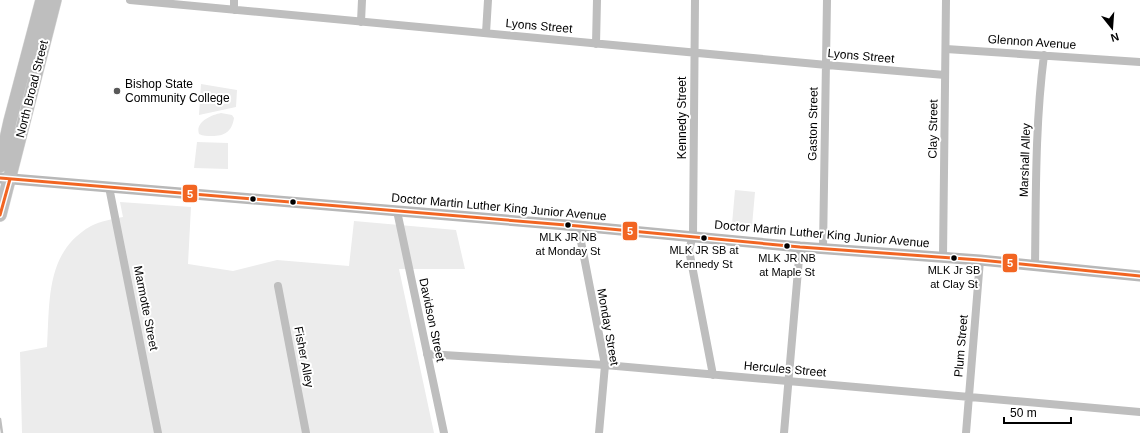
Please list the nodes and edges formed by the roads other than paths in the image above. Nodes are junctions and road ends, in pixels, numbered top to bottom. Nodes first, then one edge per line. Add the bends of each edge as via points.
1 (42, 0) edge
2 (55, 0) edge
3 (130, 0) edge
4 (234, 0) edge
5 (362, 0) edge
6 (488, 0) edge
7 (597, 0) edge
8 (695, 0) edge
9 (827, 0) edge
10 (946, 0) edge
11 (234, 10) junction
12 (361, 22) junction
13 (486, 33) junction
14 (596, 44) junction
15 (946, 49) junction
16 (694, 53) junction
17 (1044, 55) junction
18 (1140, 62) edge
19 (827, 65) junction
20 (945, 75) junction
21 (0, 166) edge
22 (5, 179) edge
23 (109, 187) junction
24 (397, 211) junction
25 (0, 215) edge
26 (578, 226) junction
27 (693, 236) junction
28 (800, 247) junction
29 (823, 248) junction
30 (943, 258) junction
31 (980, 260) junction
32 (1035, 266) junction
33 (1140, 276) edge
34 (278, 286) dead end
35 (427, 354) junction
36 (605, 365) junction
37 (713, 375) junction
38 (789, 381) junction
39 (969, 397) junction
40 (1140, 412) edge
41 (158, 433) edge
42 (306, 433) edge
43 (444, 433) edge
44 (599, 433) edge
45 (784, 433) edge
46 (966, 433) edge

1 - 21 main road, North Broad Street
2 - 22 main road, North Broad Street
3 - 11 street, Lyons Street
4 - 11 street
5 - 12 street
6 - 13 street
7 - 14 street
8 - 16 street, Kennedy Street
9 - 19 street, Gaston Street
10 - 15 street, Clay Street
11 - 12 street, Lyons Street
12 - 13 street, Lyons Street
13 - 14 street, Lyons Street
14 - 16 street, Lyons Street
15 - 17 street, Glennon Avenue
15 - 20 street, Clay Street
16 - 19 street, Lyons Street
16 - 27 street, Kennedy Street
17 - 18 street, Glennon Avenue
17 - 32 street, Marshall Alley via 1036,154
19 - 20 street, Lyons Street
19 - 29 street, Gaston Street
20 - 30 street, Clay Street
22 - 23 main road, Doctor Martin Luther King Junior Avenue
22 - 25 main road, North Broad Street
23 - 24 main road, Doctor Martin Luther King Junior Avenue
23 - 41 street, Marmotte Street
24 - 26 main road, Doctor Martin Luther King Junior Avenue
24 - 35 street, Davidson Street
26 - 27 main road, Doctor Martin Luther King Junior Avenue
26 - 36 street, Monday Street
27 - 28 main road, Doctor Martin Luther King Junior Avenue
27 - 37 street, Kennedy Street via 689,250
28 - 29 main road, Doctor Martin Luther King Junior Avenue
28 - 38 street
29 - 30 main road, Doctor Martin Luther King Junior Avenue
30 - 31 main road, Doctor Martin Luther King Junior Avenue
31 - 32 main road, Doctor Martin Luther King Junior Avenue
31 - 39 street, Plum Street
32 - 33 main road, Doctor Martin Luther King Junior Avenue
34 - 42 street, Fisher Alley
35 - 36 street, Hercules Street
35 - 43 street, Davidson Street
36 - 37 street, Hercules Street
36 - 44 street, Monday Street
37 - 38 street, Hercules Street
38 - 39 street, Hercules Street
38 - 45 street
39 - 40 street, Hercules Street
39 - 46 street, Plum Street

